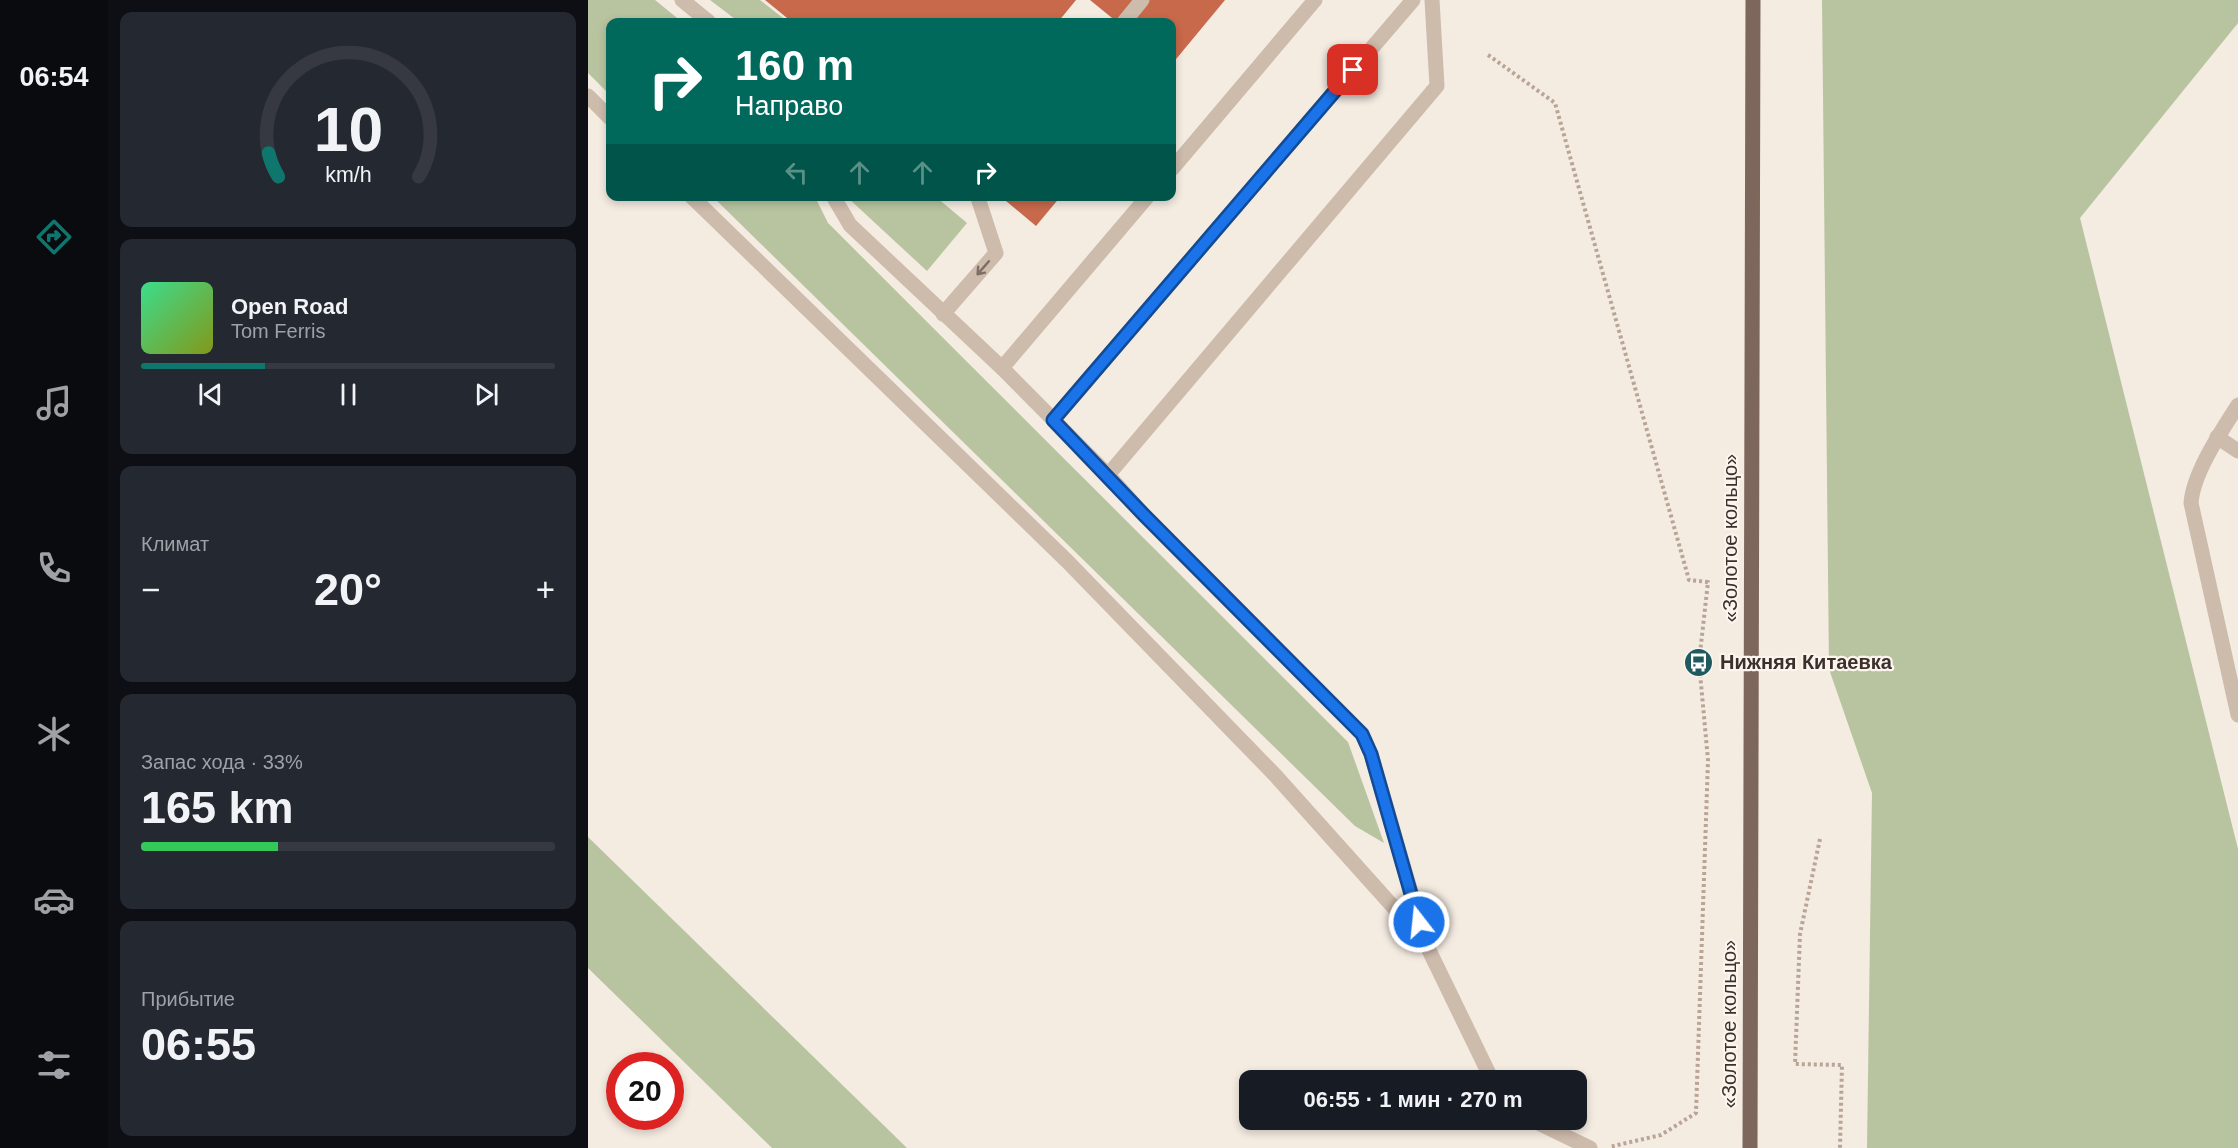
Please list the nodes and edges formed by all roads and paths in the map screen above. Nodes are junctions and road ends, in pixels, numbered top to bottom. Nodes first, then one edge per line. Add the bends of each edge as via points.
1 (682, 0) edge
2 (1142, 0) edge
3 (1315, 0) edge
4 (1413, 0) edge
5 (1432, 0) edge
6 (1753, 0) edge
7 (704, 18) edge
8 (1127, 18) edge
9 (1488, 55) dead end
10 (588, 96) edge
11 (606, 114) edge
12 (1176, 164) edge
13 (697, 201) edge
14 (836, 201) edge
15 (979, 201) edge
16 (1144, 201) edge
17 (943, 314) junction
18 (1002, 368) junction
19 (2238, 405) edge
20 (1053, 420) junction
21 (2217, 437) junction
22 (2238, 451) edge
23 (1108, 475) junction
24 (2238, 715) edge
25 (1820, 839) dead end
26 (1426, 944) junction
27 (1486, 1070) edge
28 (1553, 1130) edge
29 (1590, 1148) edge
30 (1606, 1148) edge
31 (1750, 1148) edge
32 (1840, 1148) edge

1 - 7 lane
2 - 8 lane
3 - 12 lane
4 - 20 lane
5 - 23 lane via 1437,86
6 - 31 main road, «Золотое кольцо»
9 - 30 path via 1555,103 1689,580 1708,582 1699,662 1708,760 1696,1113 1661,1135
10 - 11 lane
13 - 26 lane via 1067,561 1275,775
14 - 17 lane via 850,225
15 -> 17 lane via 996,253
16 - 18 lane
17 - 18 lane
18 - 20 lane
19 - 21 lane
20 - 23 lane
21 - 22 lane
21 - 24 lane via 2194,486 2191,503
23 - 26 lane via 1362,734
25 - 32 path via 1800,934 1795,1064 1842,1065
26 - 27 lane
28 - 29 lane

